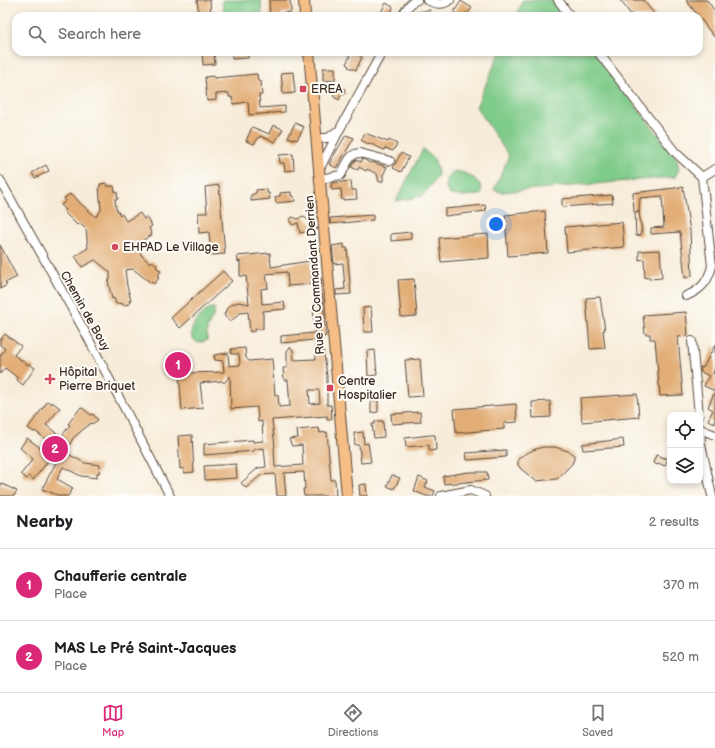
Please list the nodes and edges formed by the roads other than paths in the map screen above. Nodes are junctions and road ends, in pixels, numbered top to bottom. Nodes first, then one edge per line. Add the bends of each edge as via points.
1 (304, 0) edge
2 (417, 0) edge
3 (427, 0) edge
4 (450, 0) edge
5 (558, 0) edge
6 (305, 12) edge
7 (404, 12) edge
8 (567, 12) edge
9 (309, 56) edge
10 (380, 56) edge
11 (601, 56) edge
12 (341, 126) junction
13 (317, 138) junction
14 (390, 161) dead end
15 (715, 169) edge
16 (320, 175) junction
17 (702, 177) junction
18 (0, 180) edge
19 (686, 296) dead end
20 (692, 341) dead end
21 (699, 412) edge
22 (703, 429) edge
23 (715, 435) edge
24 (703, 448) edge
25 (170, 496) edge
26 (347, 496) edge
27 (441, 496) edge
28 (485, 496) edge
29 (712, 496) edge

1 - 6 main road
2 - 7 street
3 - 4 street via 436,4
5 - 8 street
9 - 13 main road, Rue du Commandant Derrien
10 - 12 street
11 - 17 street via 675,152
12 - 13 street via 331,137
12 - 16 street via 322,161
13 - 16 main road, Rue du Commandant Derrien
14 - 16 street via 356,153 352,155 341,175
15 - 17 street
16 - 26 main road, Rue du Commandant Derrien
17 - 19 street via 712,266 704,285
18 - 25 street, Chemin de Bouy via 85,332
20 - 21 street
22 - 23 street
24 - 29 street
27 - 28 street via 471,490

